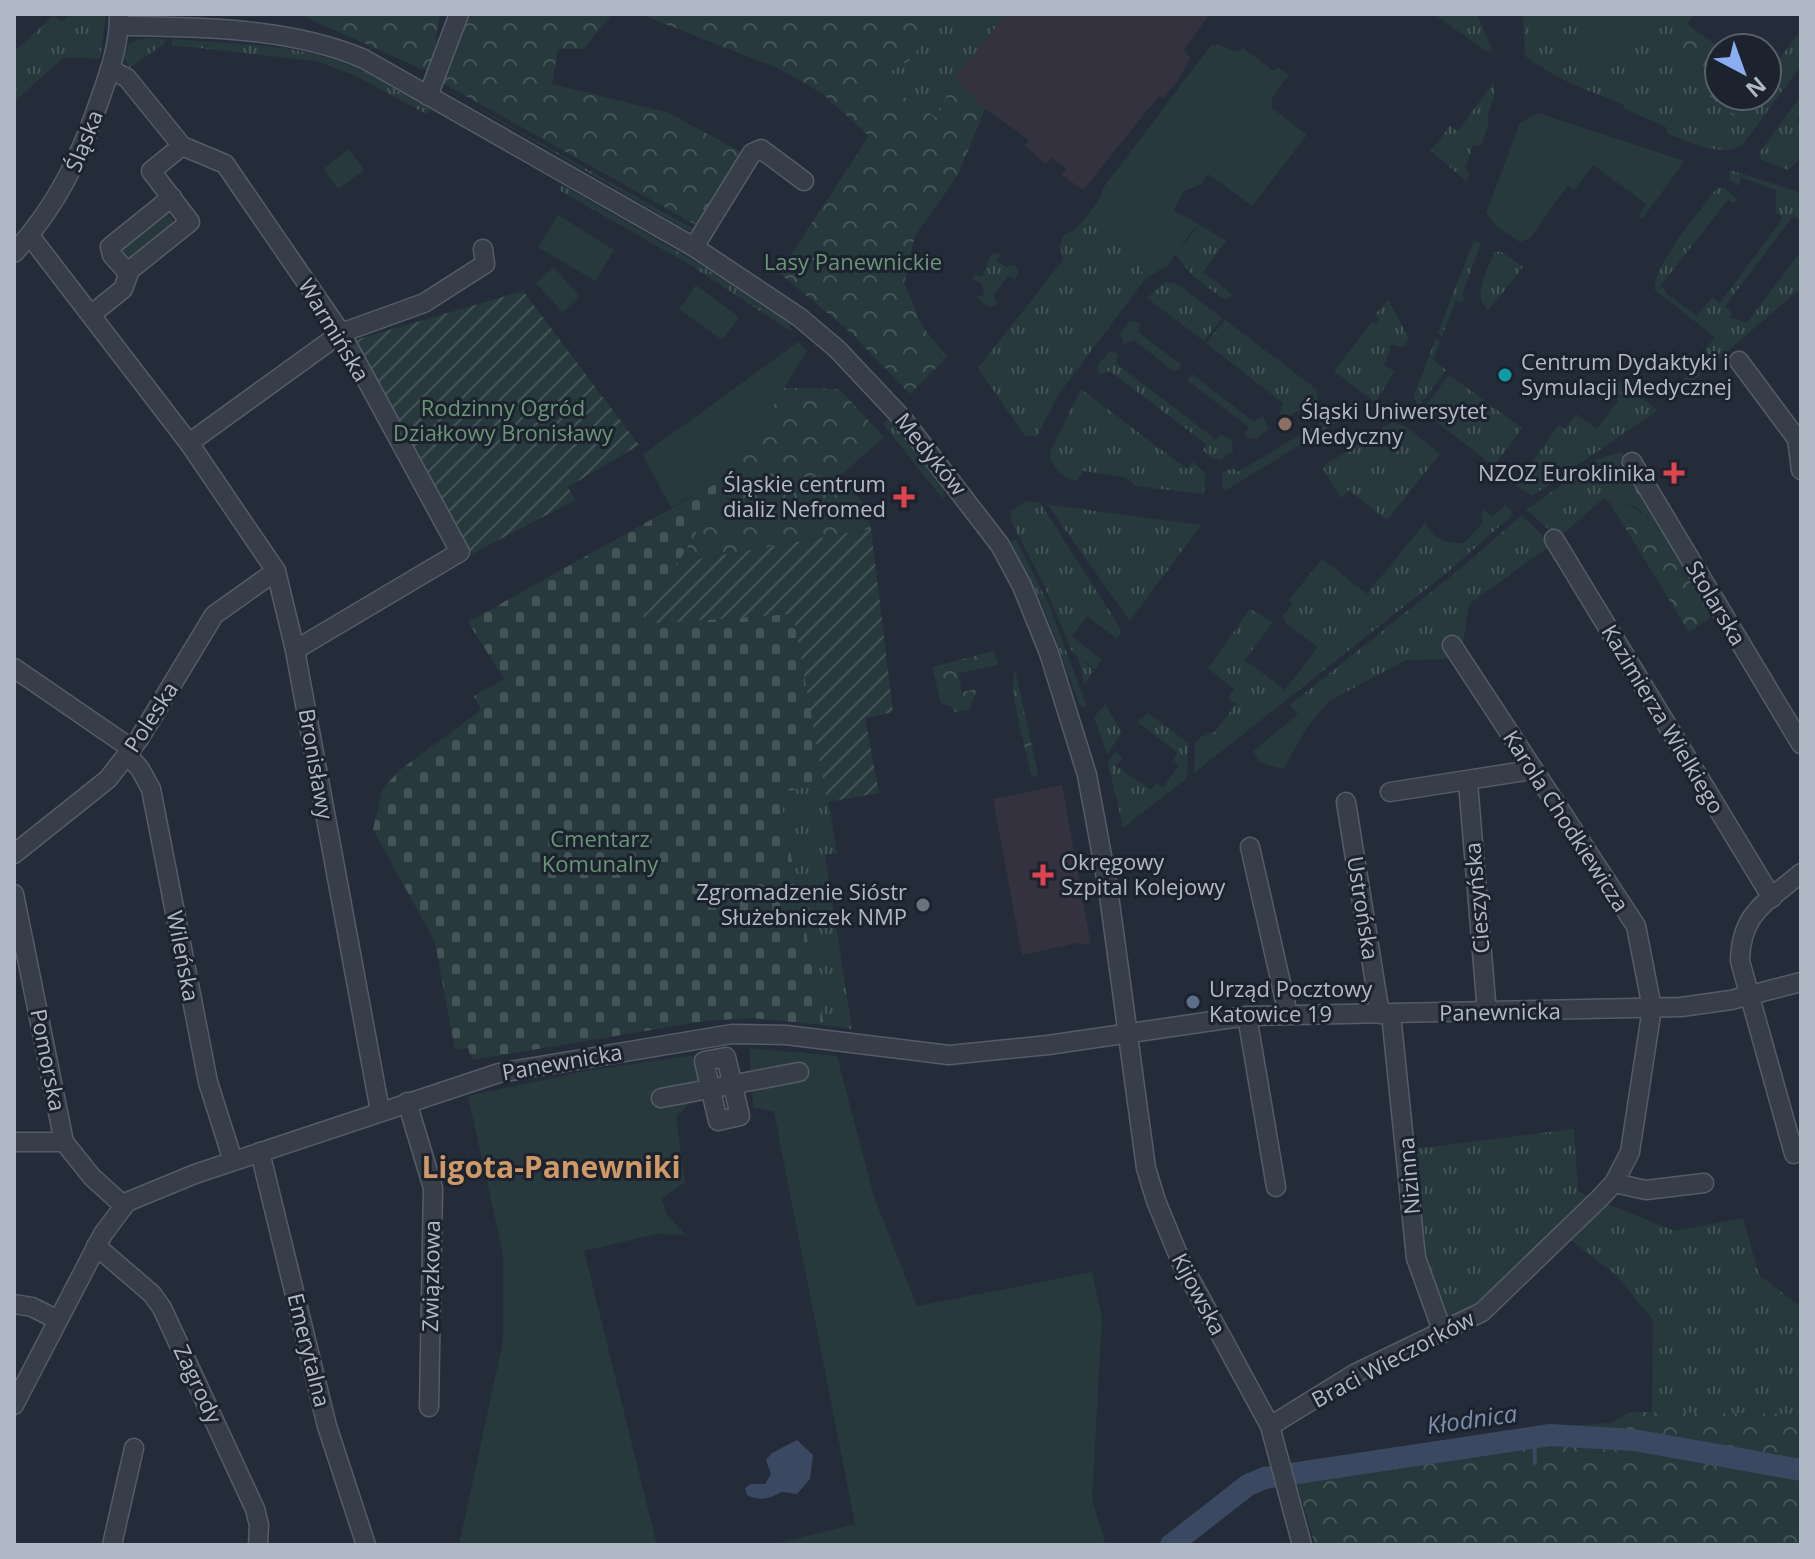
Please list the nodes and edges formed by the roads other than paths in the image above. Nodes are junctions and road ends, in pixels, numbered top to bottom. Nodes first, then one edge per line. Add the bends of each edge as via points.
1 (459, 14) edge
2 (119, 20) edge
3 (110, 69) junction
4 (428, 96) junction
5 (182, 146) junction
6 (804, 181) dead end
7 (172, 197) junction
8 (30, 236) junction
9 (694, 247) junction
10 (483, 249) dead end
11 (14, 253) edge
12 (128, 273) junction
13 (92, 314) junction
14 (341, 333) junction
15 (1739, 361) dead end
16 (189, 443) junction
17 (1632, 462) dead end
18 (1801, 470) edge
19 (1554, 539) dead end
20 (276, 571) junction
21 (1452, 645) dead end
22 (295, 650) junction
23 (14, 668) edge
24 (1801, 744) edge
25 (130, 752) junction
26 (1531, 770) junction
27 (1468, 782) junction
28 (1390, 792) dead end
29 (1346, 802) dead end
30 (1250, 847) dead end
31 (14, 854) edge
32 (1801, 873) edge
33 (14, 894) edge
34 (1772, 898) junction
35 (1801, 982) edge
36 (1752, 995) junction
37 (1652, 1008) junction
38 (1487, 1013) junction
39 (1288, 1014) junction
40 (1386, 1014) junction
41 (1247, 1016) junction
42 (1127, 1034) junction
43 (723, 1035) junction
44 (726, 1057) junction
45 (799, 1072) dead end
46 (733, 1084) junction
47 (710, 1089) junction
48 (661, 1098) dead end
49 (407, 1102) junction
50 (380, 1111) junction
51 (14, 1142) edge
52 (64, 1142) junction
53 (260, 1152) junction
54 (1794, 1154) dead end
55 (233, 1161) junction
56 (1614, 1183) junction
57 (1704, 1183) dead end
58 (1276, 1187) dead end
59 (123, 1205) junction
60 (96, 1246) junction
61 (14, 1304) edge
62 (58, 1320) junction
63 (1443, 1333) junction
64 (14, 1405) edge
65 (429, 1407) dead end
66 (1270, 1426) junction
67 (134, 1448) dead end
68 (112, 1545) edge
69 (258, 1545) edge
70 (366, 1545) edge
71 (1302, 1545) edge

1 - 4 street
2 - 3 street, Śląska
2 - 4 street, Medyków via 320,44 364,59
3 - 5 street, Warmińska via 127,78
3 - 8 street, Śląska via 82,154
4 - 9 street, Medyków
5 - 7 street via 151,171
5 - 14 street, Warmińska via 225,164
6 - 9 street via 761,149 752,153
7 - 12 street via 190,222
7 - 12 street via 110,247
8 - 11 street, Śląska
8 - 13 street, Bronisławy
9 - 42 street, Medyków via 780,302 837,349 911,428 1007,558 1053,664 1087,775
10 - 14 street via 485,264 441,295
12 - 13 street via 123,289
13 - 16 street, Bronisławy
14 - 16 street
14 - 22 street, Warmińska via 460,552
15 - 18 street via 1797,439
16 - 20 street, Bronisławy
17 - 24 street, Stolarska
19 - 34 street, Kazimierza Wielkiego
20 - 22 street, Bronisławy
20 - 25 street, Poleska via 214,615
21 - 26 street, Karola Chodkiewicza
22 - 50 street, Bronisławy
23 - 25 street, Wileńska
25 - 31 street, Poleska via 108,779
25 - 55 street, Wileńska via 151,789 208,1082
26 - 27 street
26 - 37 street, Karola Chodkiewicza via 1636,926
27 - 28 street
27 - 38 street, Cieszyńska
29 - 40 street, Ustrońska
30 - 39 street
32 - 34 street
33 - 52 street, Pomorska
34 - 36 street via 1746,922 1740,936 1740,961
35 - 36 street, Panewnicka
36 - 37 street, Panewnicka via 1714,1004
36 - 54 street
37 - 38 street, Panewnicka
37 - 56 street, Braci Wieczorków via 1634,1134
38 - 40 street, Panewnicka
39 - 40 street, Panewnicka
39 - 41 street, Panewnicka
40 - 63 street, Nizinna via 1416,1258
41 - 42 street, Panewnicka
41 - 58 street
42 - 43 street, Panewnicka via 949,1055 786,1035
42 - 66 street, Kijowska via 1146,1168 1160,1214
43 - 44 street
43 - 49 street, Panewnicka via 527,1067
44 - 46 street
44 - 47 street via 704,1061
45 - 46 street
46 - 47 street
46 - 47 street via 740,1116 718,1121
47 - 48 street
49 - 50 street, Panewnicka
49 - 65 street, Związkowa via 433,1188
50 - 53 street, Panewnicka
51 - 52 street
52 - 59 street, Pomorska
53 - 55 street, Panewnicka
53 - 70 street, Emerytalna via 327,1426
55 - 59 street, Panewnicka via 145,1191
56 - 57 street via 1646,1190
56 - 63 street, Braci Wieczorków via 1482,1312
59 - 60 street, Panewnicka
60 - 62 street, Panewnicka
60 - 69 street, Zagrody via 162,1308 255,1509
61 - 62 street
62 - 64 street, Panewnicka
63 - 66 street, Braci Wieczorków via 1356,1373
66 - 71 street, Kijowska
67 - 68 street

